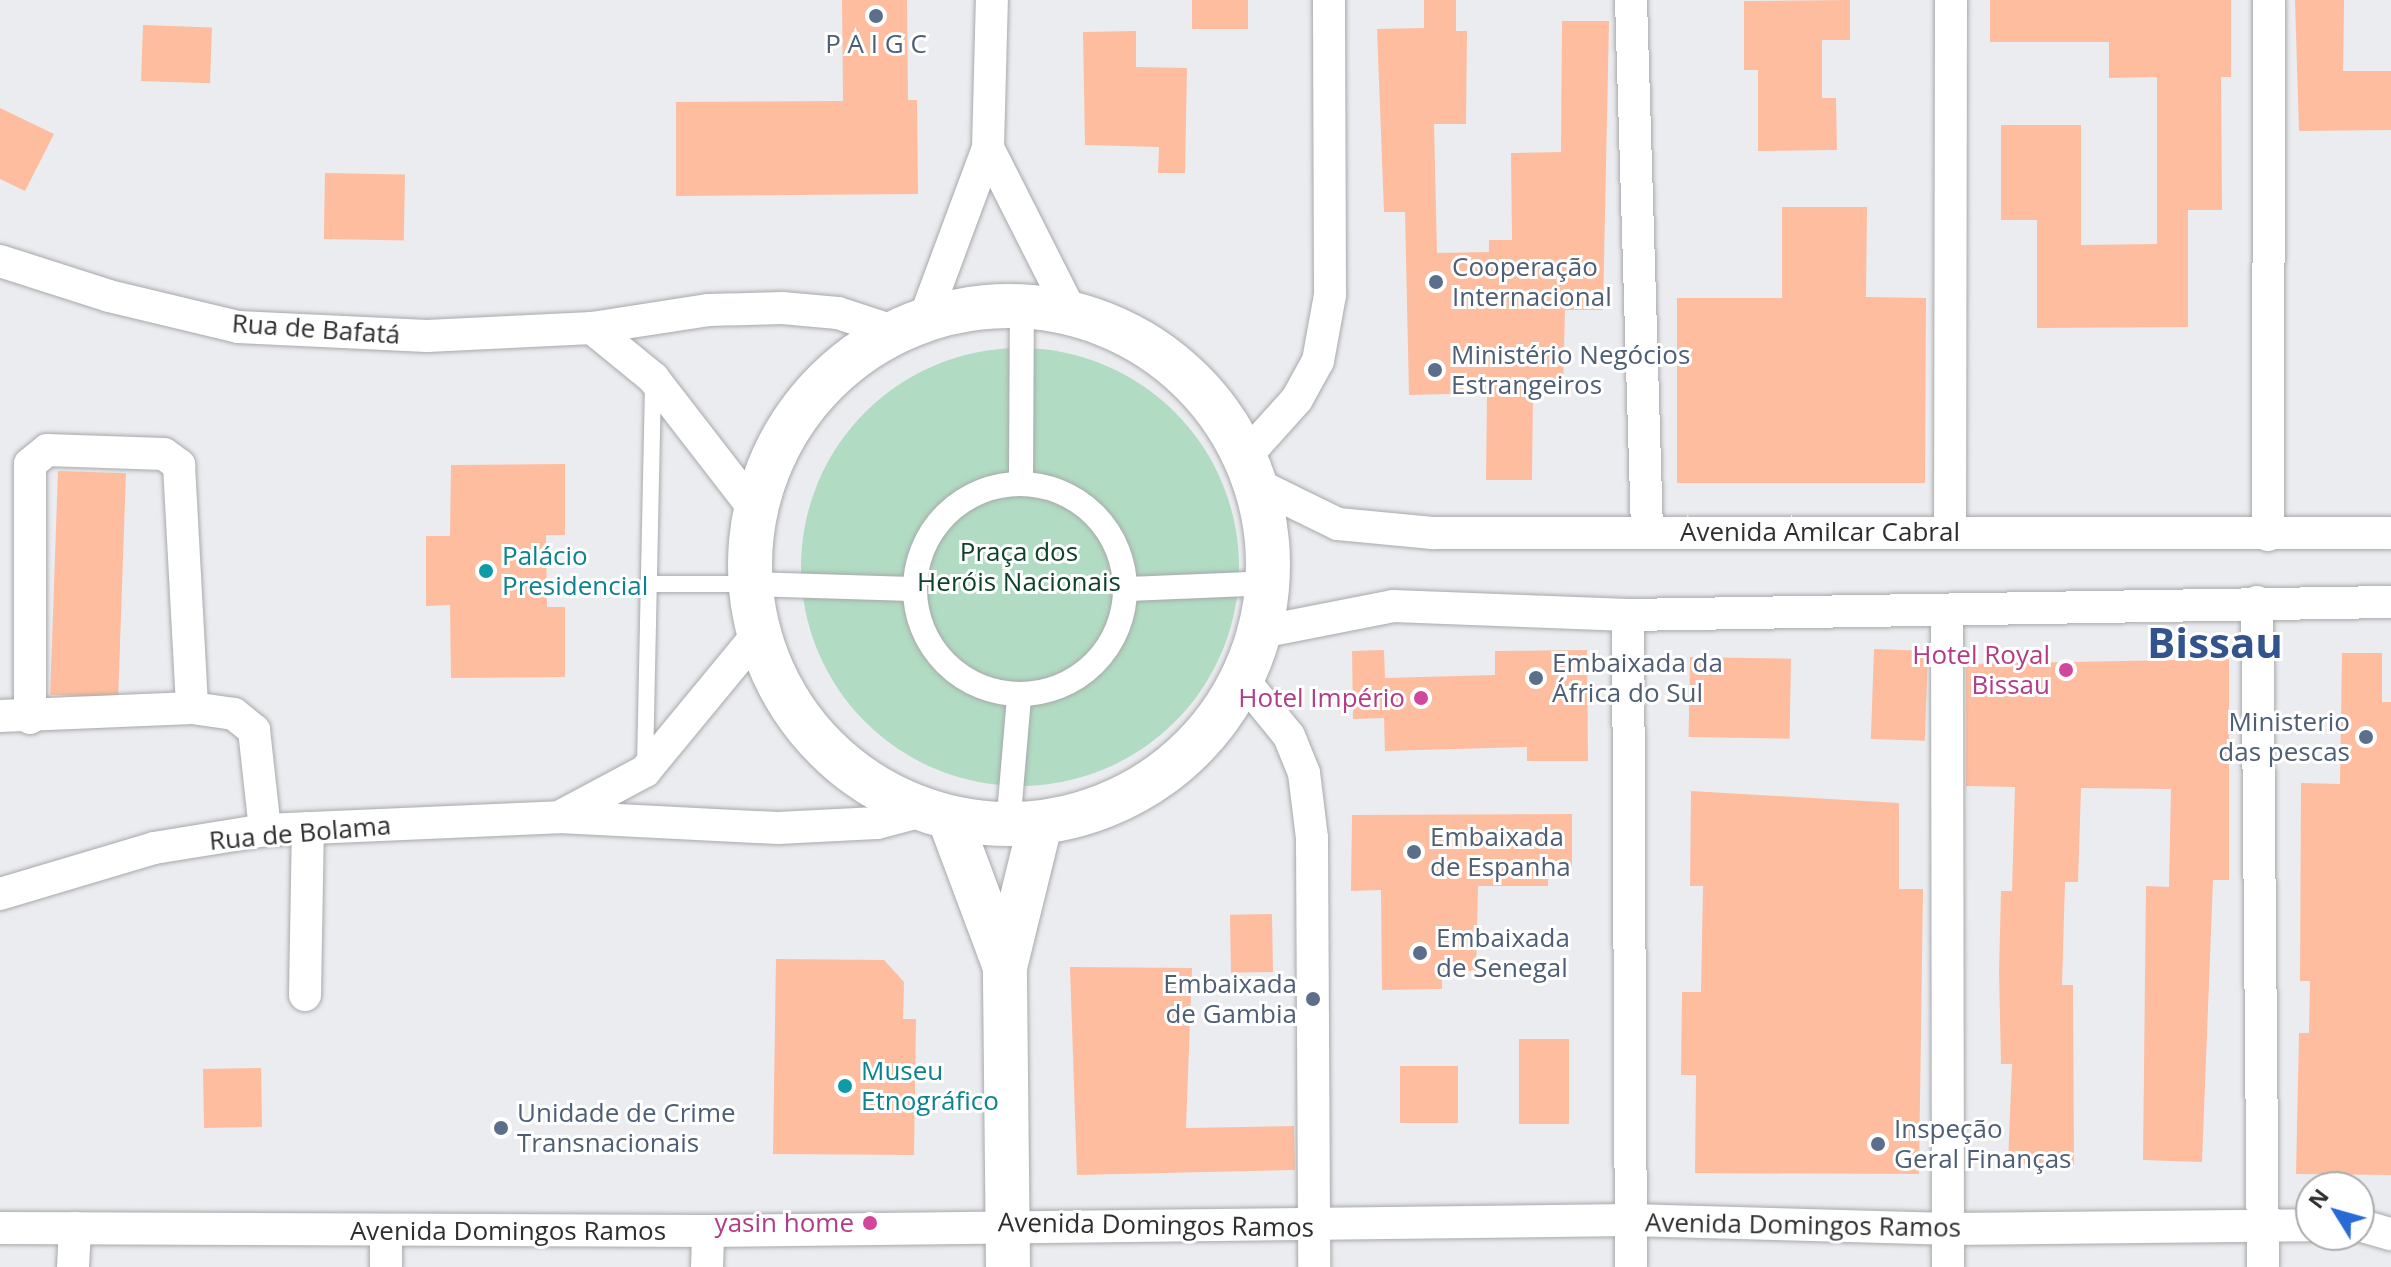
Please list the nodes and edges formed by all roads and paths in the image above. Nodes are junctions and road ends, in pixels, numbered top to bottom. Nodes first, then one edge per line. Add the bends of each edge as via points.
1 (992, 0) edge
2 (1329, 0) edge
3 (1631, 0) edge
4 (1951, 0) edge
5 (2269, 0) edge
6 (988, 148) junction
7 (0, 261) edge
8 (1022, 305) junction
9 (1071, 312) junction
10 (910, 326) junction
11 (592, 328) junction
12 (653, 378) junction
13 (1251, 471) junction
14 (1021, 481) junction
15 (755, 510) junction
16 (1647, 531) junction
17 (1950, 533) junction
18 (2391, 533) edge
19 (2268, 535) junction
20 (1269, 583) junction
21 (649, 584) junction
22 (750, 584) junction
23 (912, 589) junction
24 (1128, 589) junction
25 (2257, 602) junction
26 (2391, 602) edge
27 (1947, 612) junction
28 (1628, 615) junction
29 (1261, 632) junction
30 (758, 634) junction
31 (1241, 677) junction
32 (1019, 697) junction
33 (192, 708) junction
34 (15, 717) edge
35 (645, 771) junction
36 (936, 816) junction
37 (559, 817) junction
38 (1024, 825) junction
39 (308, 828) junction
40 (265, 830) junction
41 (0, 894) edge
42 (1005, 967) junction
43 (305, 995) dead end
44 (1630, 1220) junction
45 (1007, 1223) junction
46 (2263, 1225) junction
47 (2295, 1225) edge
48 (1315, 1227) junction
49 (0, 1228) edge
50 (75, 1228) junction
51 (1948, 1229) junction
52 (708, 1231) junction
53 (386, 1232) junction
54 (73, 1267) edge
55 (386, 1267) edge
56 (707, 1267) edge
57 (1008, 1267) edge
58 (1314, 1267) edge
59 (1631, 1267) edge
60 (1948, 1267) edge
61 (2263, 1267) edge

1 - 6 street
2 - 13 street via 1328,308 1318,361
3 - 16 street
4 - 17 street
5 - 19 street
6 - 9 street
6 - 10 street
7 - 11 street, Rua de Bafatá via 109,296 238,327 427,336
8 - 9 main road
8 - 10 main road
8 - 14 street
9 - 13 main road via 1133,335 1187,374 1230,425
10 - 11 street, Rua de Bafatá via 782,308 708,310
10 - 15 main road via 856,356 801,412 770,466
11 - 12 street
12 - 15 street
12 - 21 lane
13 - 16 street, Avenida Amilcar Cabral via 1338,524 1433,533
13 - 20 main road
14 - 23 street via 967,496 927,535
14 - 24 street via 1075,495 1114,535
15 - 22 main road
16 - 17 street, Avenida Amilcar Cabral
17 - 19 street, Avenida Amilcar Cabral
18 - 19 street, Avenida Amilcar Cabral
20 - 24 street
20 - 29 main road
21 - 22 lane
21 - 35 lane
22 - 23 street
22 - 30 main road
23 - 32 street via 926,643 966,682
24 - 32 street via 1113,643 1083,673 1073,682
25 - 26 street
25 - 27 street
25 - 46 street
27 - 28 street
27 - 51 street
28 - 29 street via 1393,606
28 - 44 street
29 - 31 main road
30 - 35 street, Rua de Bolama
30 - 36 main road via 781,692 818,743 866,784
31 - 38 main road via 1230,703 1180,762 1115,804
31 - 48 street via 1289,736 1304,773 1312,838
32 - 38 street
33 - 34 street
33 - 34 street via 179,465 164,454 47,450 30,464
33 - 40 street via 234,714 254,730
35 - 37 street, Rua de Bolama
36 - 37 street, Rua de Bolama via 778,828
36 - 38 main road
36 - 42 main road
37 - 39 street, Rua de Bolama
38 - 42 main road
39 - 40 street, Rua de Bolama
39 - 43 street
40 - 41 street, Rua de Bolama via 154,848
42 - 45 main road
44 - 48 street, Avenida Domingos Ramos
44 - 51 street, Avenida Domingos Ramos
44 - 59 street
45 - 48 street, Avenida Domingos Ramos
45 - 52 street, Avenida Domingos Ramos
45 - 57 main road
46 - 47 street, Avenida Domingos Ramos
46 - 51 street, Avenida Domingos Ramos
46 - 61 street
48 - 58 street
49 - 50 street, Avenida Domingos Ramos
50 - 53 street, Avenida Domingos Ramos
50 - 54 street
51 - 60 street
52 - 53 street, Avenida Domingos Ramos
52 - 56 street
53 - 55 street

